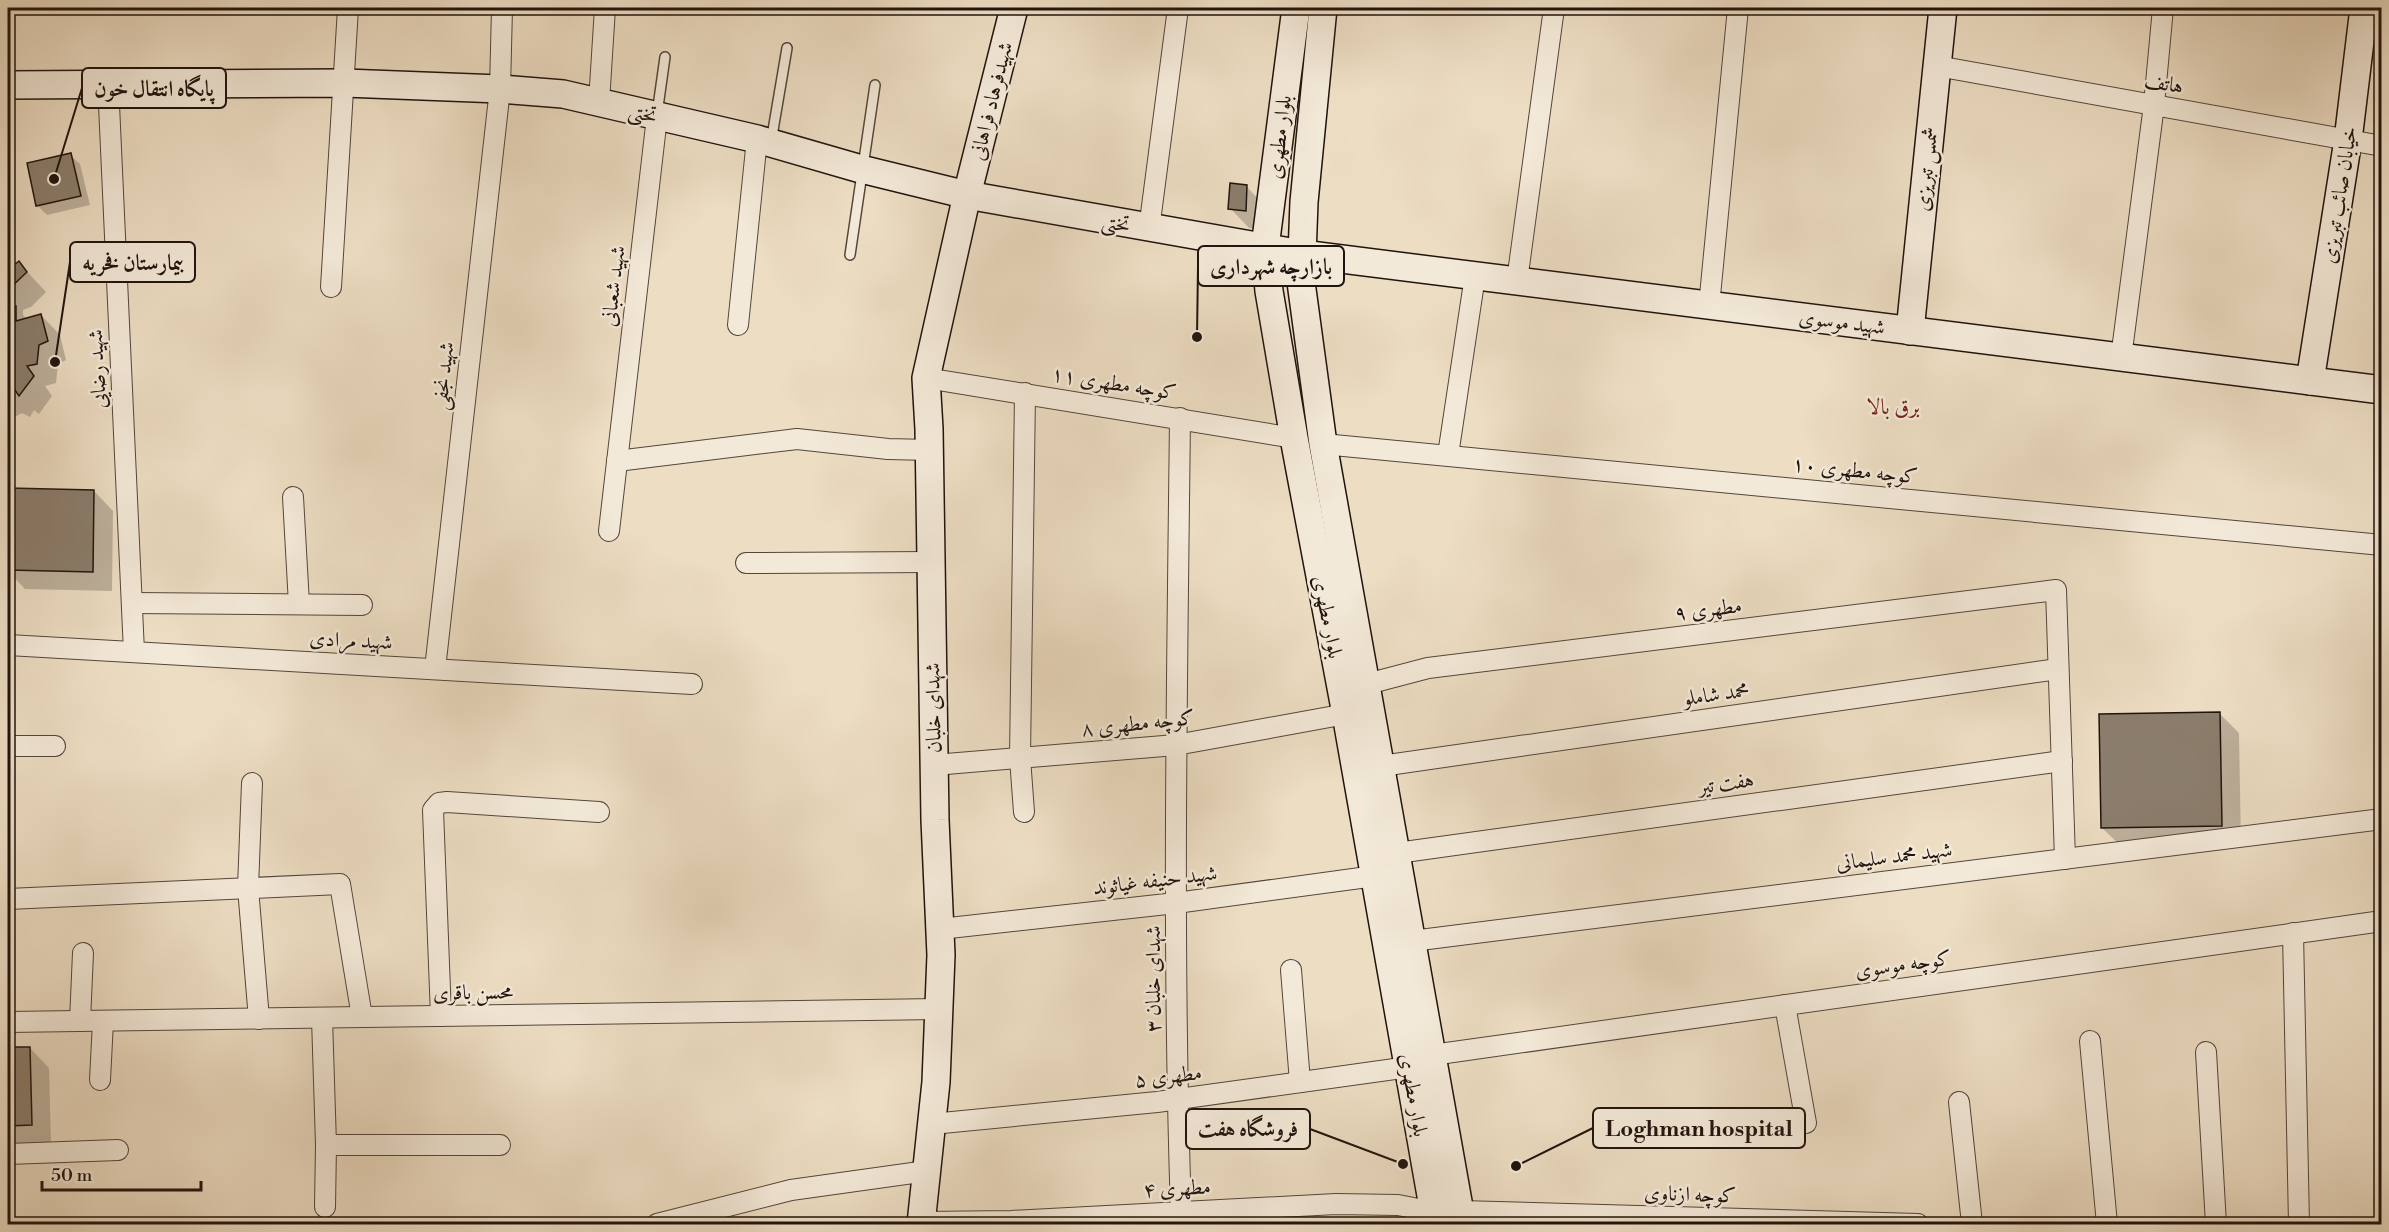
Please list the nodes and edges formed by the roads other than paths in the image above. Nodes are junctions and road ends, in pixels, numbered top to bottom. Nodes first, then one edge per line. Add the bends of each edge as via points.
1 (348, 8) edge
2 (502, 8) edge
3 (605, 8) edge
4 (1014, 8) edge
5 (1178, 8) edge
6 (1296, 8) edge
7 (1323, 8) edge
8 (1554, 8) edge
9 (1738, 8) edge
10 (1943, 8) edge
11 (2163, 8) edge
12 (2364, 8) edge
13 (787, 48) dead end
14 (665, 57) dead end
15 (1937, 66) junction
16 (108, 83) junction
17 (345, 83) junction
18 (8, 85) edge
19 (875, 85) dead end
20 (500, 89) junction
21 (599, 102) junction
22 (2154, 105) junction
23 (657, 117) junction
24 (2348, 140) junction
25 (764, 142) junction
26 (2382, 146) edge
27 (861, 169) junction
28 (967, 195) junction
29 (1149, 229) junction
30 (1265, 247) junction
31 (1302, 254) junction
32 (850, 255) dead end
33 (1475, 276) junction
34 (1517, 282) junction
35 (331, 286) dead end
36 (1709, 306) junction
37 (738, 325) dead end
38 (1910, 331) junction
39 (2121, 358) junction
40 (926, 378) junction
41 (2310, 381) junction
42 (2382, 390) edge
43 (1025, 393) junction
44 (1180, 418) junction
45 (1294, 438) junction
46 (1323, 444) junction
47 (929, 450) junction
48 (1448, 454) junction
49 (617, 461) junction
50 (293, 497) dead end
51 (609, 531) dead end
52 (2382, 545) edge
53 (930, 562) junction
54 (746, 563) dead end
55 (132, 603) junction
56 (299, 604) junction
57 (362, 605) dead end
58 (8, 645) edge
59 (134, 652) junction
60 (435, 669) junction
61 (2058, 669) junction
62 (692, 684) dead end
63 (1367, 684) junction
64 (1346, 714) junction
65 (1176, 745) junction
66 (8, 746) edge
67 (55, 746) dead end
68 (1020, 758) junction
69 (2062, 761) junction
70 (934, 765) junction
71 (1381, 766) junction
72 (252, 783) dead end
73 (599, 812) dead end
74 (1024, 812) dead end
75 (2382, 819) edge
76 (1396, 853) junction
77 (2065, 859) junction
78 (1375, 876) junction
79 (248, 888) junction
80 (8, 899) edge
81 (1176, 903) junction
82 (2382, 921) edge
83 (940, 929) junction
84 (2294, 933) junction
85 (1412, 941) junction
86 (83, 953) dead end
87 (1291, 970) dead end
88 (1785, 1005) junction
89 (939, 1009) junction
90 (441, 1016) junction
91 (362, 1017) junction
92 (322, 1018) junction
93 (259, 1019) junction
94 (80, 1021) junction
95 (103, 1021) junction
96 (8, 1022) edge
97 (2090, 1041) dead end
98 (2206, 1052) dead end
99 (1420, 1061) junction
100 (100, 1080) dead end
101 (1300, 1082) junction
102 (1178, 1100) junction
103 (1959, 1102) dead end
104 (1806, 1123) dead end
105 (932, 1124) junction
106 (326, 1145) junction
107 (500, 1145) dead end
108 (118, 1150) dead end
109 (8, 1154) edge
110 (927, 1170) junction
111 (325, 1207) dead end
112 (1181, 1212) junction
113 (1448, 1218) edge
114 (921, 1223) edge
115 (657, 1224) edge
116 (1918, 1224) edge
117 (1972, 1224) edge
118 (2107, 1224) edge
119 (2216, 1224) edge
120 (2299, 1224) edge

1 - 17 street
2 - 20 street, شهید نجفی
3 - 21 street
4 - 28 main road, شهیدفرهاد فراهانی
5 - 29 street
6 - 30 main road, بلوار مطهری
7 - 31 main road, بلوار مطهری
8 - 34 street
9 - 36 street
10 - 15 main road, شمس تبریزی
11 - 22 street
12 - 24 main road, خیابان صائب تبریزی
13 - 25 lane
14 - 23 lane
15 - 22 street, هاتف
15 - 38 main road, شمس تبریزی
16 - 17 main road, تختی
16 - 18 main road, تختی
16 - 55 street, شهید رضایی
17 - 20 main road, تختی
17 - 35 street
19 - 27 lane
20 - 21 main road, تختی via 563,94
20 - 60 street, شهید نجفی
21 - 23 main road, تختی
22 - 24 street, هاتف
22 - 39 street
23 - 25 main road, تختی
23 - 49 street, شهید شعبانی
24 - 26 street, هاتف
24 - 41 main road, خیابان صائب تبریزی
25 - 27 main road, تختی
25 - 37 street
27 - 28 main road, تختی
27 - 32 lane
28 - 29 main road, تختی
28 - 40 main road, شهدای خلبان
29 - 30 main road, تختی
30 - 31 main road, تختی
30 - 45 main road, بلوار مطهری
31 - 33 main road, شهید موسوی
31 - 46 main road, بلوار مطهری via 1301,282
33 - 34 main road, شهید موسوی
33 - 48 street
34 - 36 main road, شهید موسوی
36 - 38 main road, شهید موسوی
38 - 39 main road, شهید موسوی
39 - 41 main road, شهید موسوی
40 - 43 street, کوچه مطهری ۱۱
40 - 47 main road, شهدای خلبان
41 - 42 main road, شهید موسوی
43 - 44 street, کوچه مطهری ۱۱
43 - 68 street
44 - 45 street, کوچه مطهری ۱۱
44 - 65 street, شهدای خلبان ۳
45 - 64 main road, بلوار مطهری
46 - 48 street, کوچه مطهری ۱۰
46 - 63 main road, بلوار مطهری
47 - 49 street via 797,439
47 - 53 main road, شهدای خلبان
48 - 52 street, کوچه مطهری ۱۰
49 - 51 street, شهید شعبانی
50 - 56 street
53 - 54 street
53 - 70 main road, شهدای خلبان
55 - 56 street
55 - 59 street, شهید رضایی
56 - 57 street
58 - 59 street, شهید مرادی
59 - 60 street, شهید مرادی
60 - 62 street, شهید مرادی
61 - 63 street, مطهری ۹ via 2056,590 1428,668
61 - 69 street
61 - 71 street, محمد شاملو
63 - 71 main road, بلوار مطهری
64 - 65 street, کوچه مطهری ۸
64 - 78 main road, بلوار مطهری
65 - 68 street, کوچه مطهری ۸
65 - 81 street, شهدای خلبان ۳
66 - 67 street
68 - 70 street, کوچه مطهری ۸
68 - 74 street
69 - 76 street, هفت تیر
69 - 77 street
70 - 83 main road, شهدای خلبان
71 - 76 main road, بلوار مطهری
72 - 79 street
73 - 90 street via 447,802 439,803 433,810
75 - 77 street, شهید محمد سلیمانی
76 - 85 main road, بلوار مطهری
77 - 85 street, شهید محمد سلیمانی
78 - 81 street, شهید حنیفه غیاثوند
78 - 99 main road, بلوار مطهری
79 - 80 street
79 - 91 street via 340,884
79 - 93 street
81 - 83 street, شهید حنیفه غیاثوند
81 - 102 street, شهدای خلبان ۳
82 - 84 street, کوچه موسوی
83 - 89 main road, شهدای خلبان
84 - 88 street, کوچه موسوی
84 - 120 street
85 - 99 main road, بلوار مطهری
86 - 94 street
87 - 101 street
88 - 99 street, کوچه موسوی
88 - 104 street
89 - 90 street, محسن باقری
89 - 105 main road, شهدای خلبان
90 - 91 street, محسن باقری
91 - 92 street, محسن باقری
92 - 93 street, محسن باقری
92 - 106 street
93 - 95 street, محسن باقری
94 - 95 street, محسن باقری
94 - 96 street, محسن باقری
95 - 100 street
97 - 118 street
98 - 119 street
99 - 101 street, مطهری ۵
99 - 113 main road, بلوار مطهری
101 - 102 street, مطهری ۵
102 - 105 street, مطهری ۵
102 - 112 street, شهدای خلبان ۳
103 - 117 street
105 - 110 main road, شهدای خلبان
106 - 107 street
106 - 111 street
108 - 109 street
110 - 114 main road, شهدای خلبان
110 - 115 street via 791,1190
112 - 113 street, مطهری ۴ via 1398,1205
112 - 114 street, مطهری ۴
113 - 116 street, کوچه ازناوی

